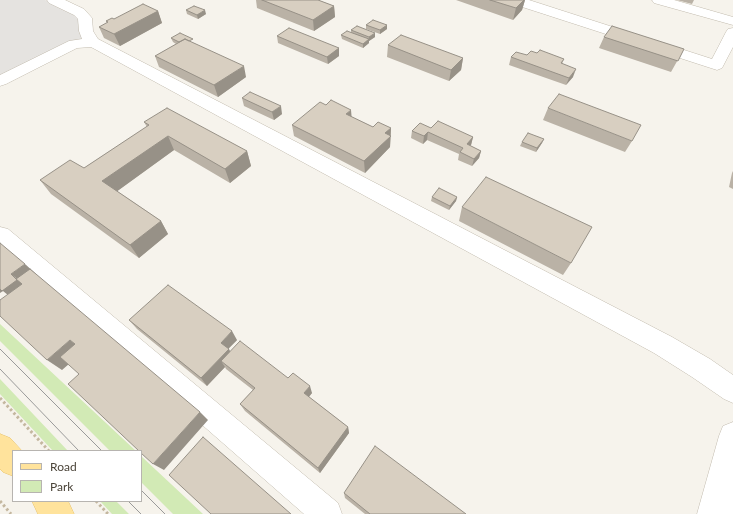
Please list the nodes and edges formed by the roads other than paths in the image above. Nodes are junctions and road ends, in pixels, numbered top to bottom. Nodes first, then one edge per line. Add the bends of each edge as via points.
1 (54, 0) edge
2 (515, 0) edge
3 (659, 0) edge
4 (733, 21) edge
5 (733, 32) edge
6 (93, 42) junction
7 (0, 81) edge
8 (0, 235) edge
9 (733, 390) edge
10 (733, 436) edge
11 (0, 448) edge
12 (12, 461) edge
13 (48, 502) edge
14 (720, 508) edge
15 (58, 514) edge
16 (327, 514) edge

1 - 6 lane via 79,12 85,18 86,31
2 - 5 lane via 717,65
3 - 4 lane
6 - 7 lane via 74,44
6 - 9 lane via 663,345
8 - 16 lane
10 - 14 lane
11 - 12 main road
13 - 15 main road

